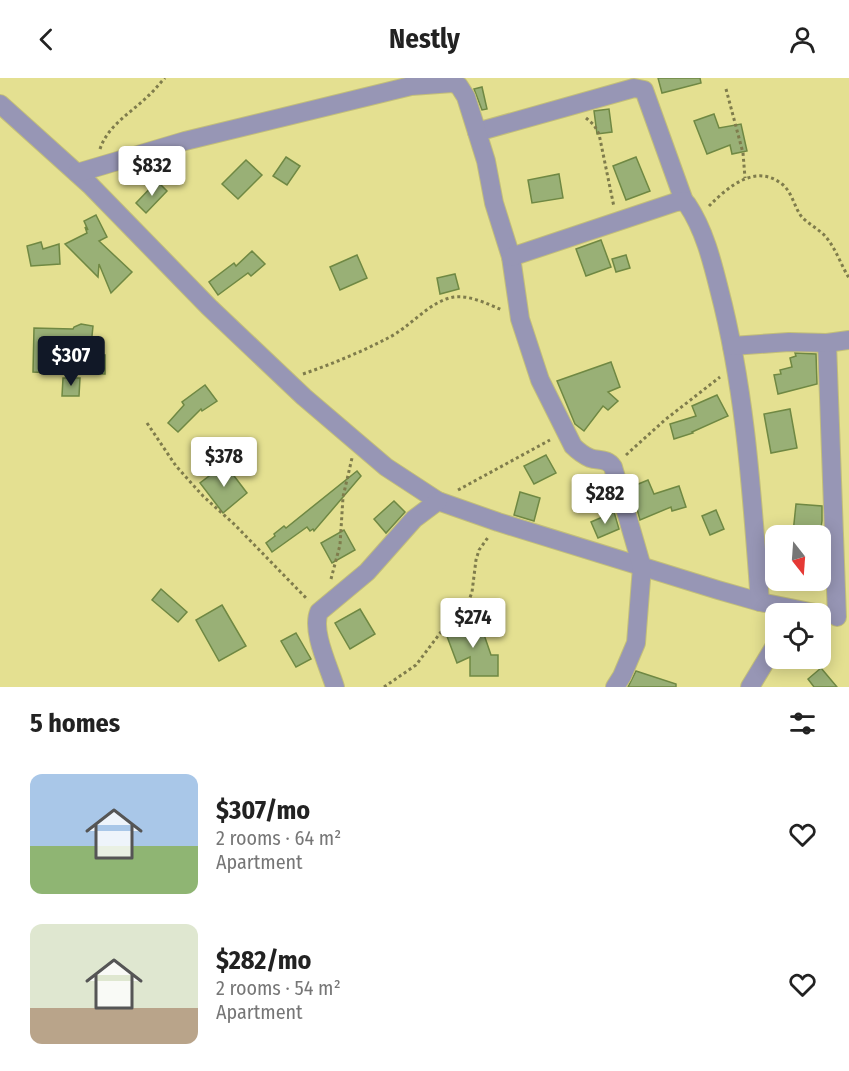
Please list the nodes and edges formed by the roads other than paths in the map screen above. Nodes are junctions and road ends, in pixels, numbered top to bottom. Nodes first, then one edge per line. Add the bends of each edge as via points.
1 (0, 104) edge
2 (477, 132) junction
3 (85, 171) junction
4 (684, 201) junction
5 (510, 257) junction
6 (849, 340) edge
7 (827, 343) junction
8 (732, 346) junction
9 (438, 501) junction
10 (843, 561) edge
11 (642, 567) junction
12 (760, 602) junction
13 (765, 603) edge
14 (832, 616) edge
15 (765, 662) edge
16 (336, 687) edge
17 (615, 687) edge
18 (750, 687) edge

1 - 3 street
2 - 3 street via 459,86 429,84 185,141
2 - 4 street via 634,88 644,90
2 - 5 street
3 - 9 street via 208,307 286,380 354,442
4 - 5 street
4 - 8 street via 709,252
5 - 11 street via 520,319 540,380 573,446 580,453 614,467
6 - 7 street
7 - 8 street
7 - 10 street
8 - 12 street via 750,456
9 - 11 street
9 - 16 street via 414,519 367,572 322,610 316,620
10 - 14 street
11 - 12 street
11 - 17 street via 636,643
12 - 13 street
15 - 18 street

